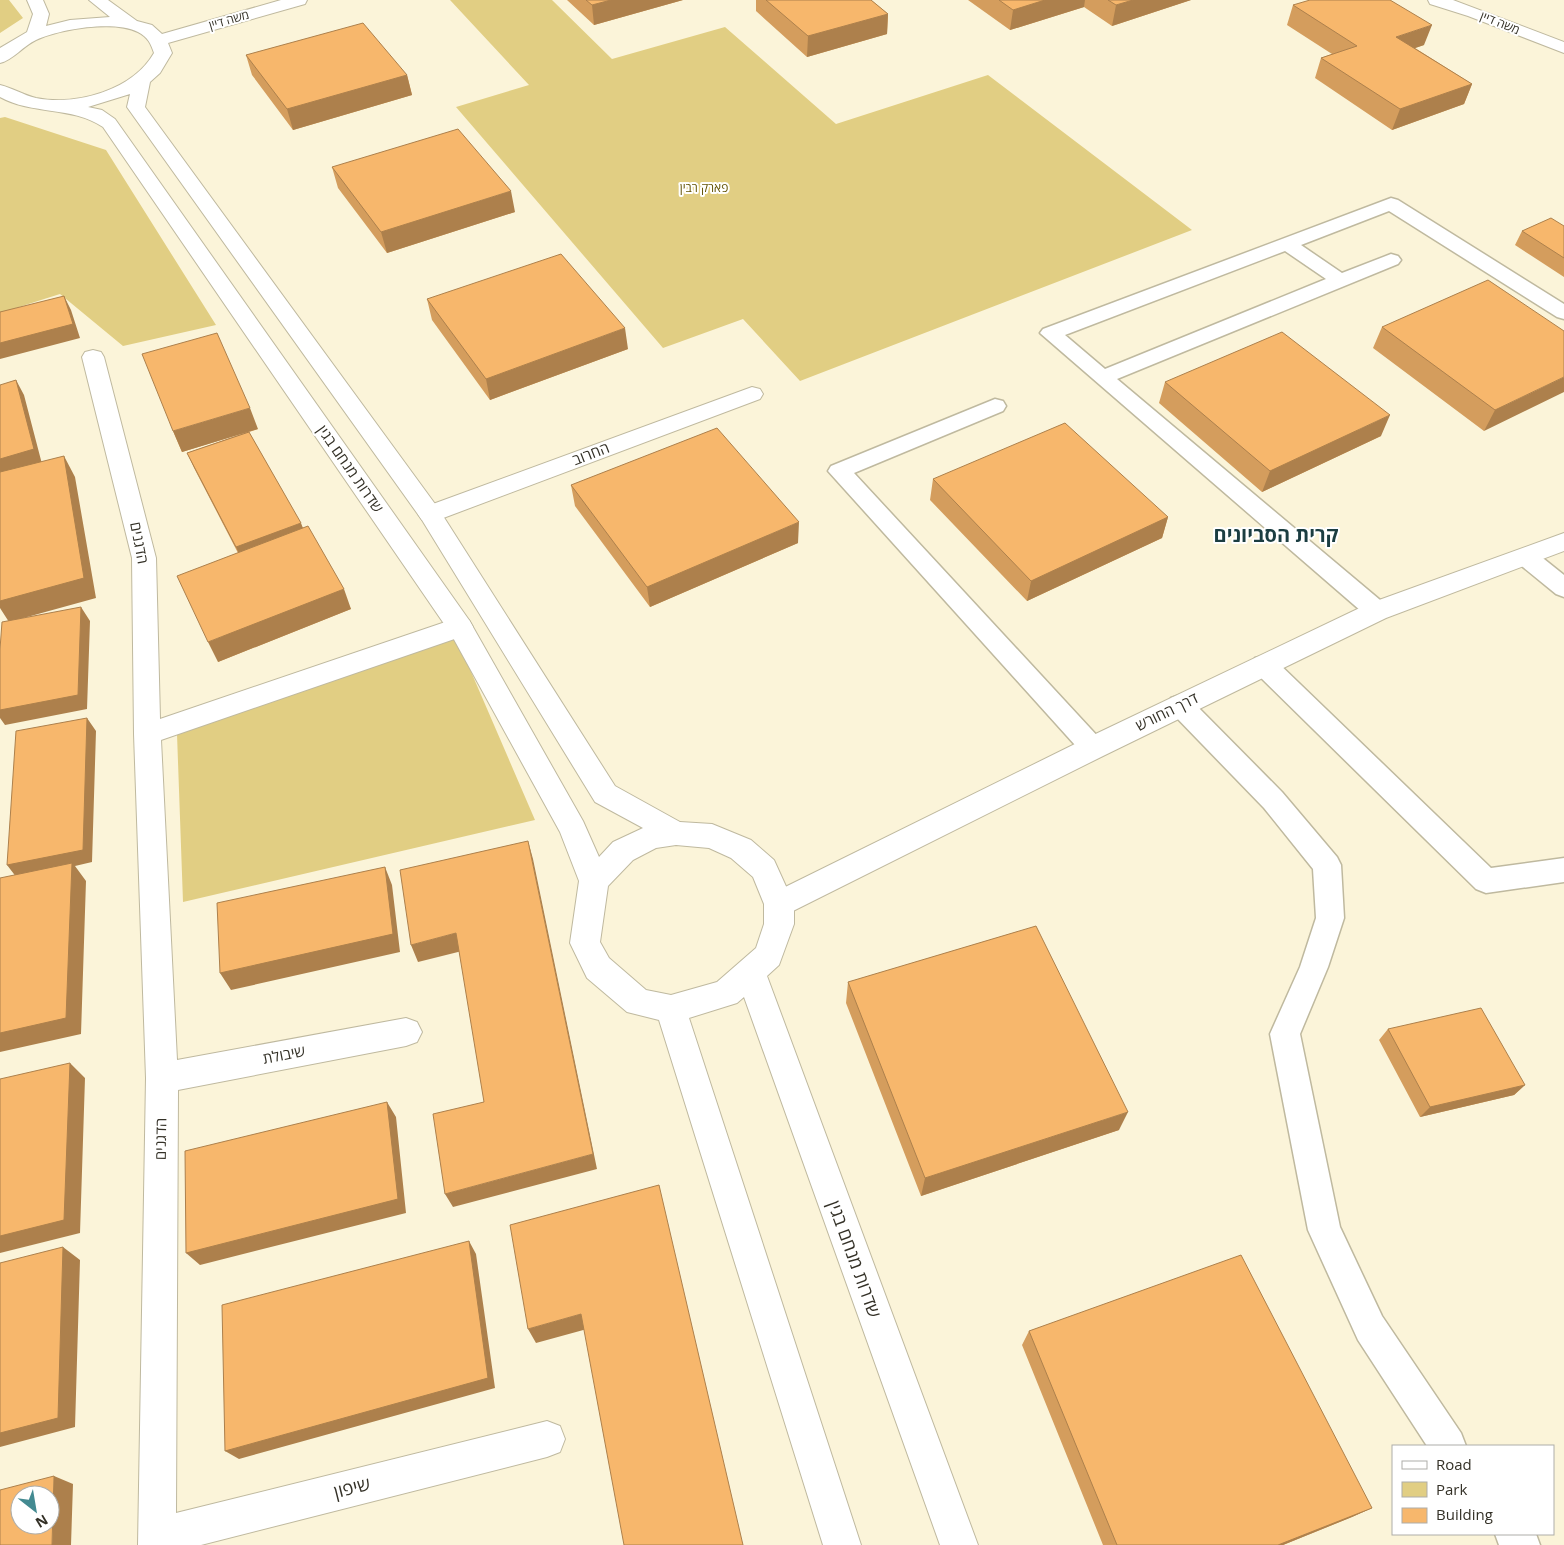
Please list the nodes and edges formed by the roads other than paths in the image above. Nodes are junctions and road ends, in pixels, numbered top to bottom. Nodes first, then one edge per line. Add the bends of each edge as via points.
1 (35, 0) edge
2 (97, 0) edge
3 (300, 0) edge
4 (1436, 0) edge
5 (132, 25) junction
6 (34, 35) junction
7 (159, 40) junction
8 (1564, 48) edge
9 (0, 58) edge
10 (141, 81) junction
11 (0, 90) edge
12 (9, 101) edge
13 (55, 105) junction
14 (1286, 243) junction
15 (1391, 260) dead end
16 (1341, 280) junction
17 (1564, 313) edge
18 (93, 357) dead end
19 (1103, 377) junction
20 (752, 394) dead end
21 (995, 406) dead end
22 (430, 514) junction
23 (1564, 542) edge
24 (1526, 557) junction
25 (1564, 588) edge
26 (1378, 611) junction
27 (460, 627) junction
28 (1264, 665) junction
29 (1180, 705) junction
30 (147, 734) junction
31 (1093, 748) junction
32 (676, 833) junction
33 (1564, 870) edge
34 (594, 881) junction
35 (779, 904) junction
36 (750, 972) junction
37 (671, 1009) junction
38 (406, 1032) dead end
39 (162, 1078) junction
40 (547, 1438) dead end
41 (1447, 1445) edge
42 (1514, 1535) edge
43 (157, 1541) edge
44 (842, 1545) edge
45 (960, 1545) edge
46 (1522, 1545) edge

1 - 6 street via 41,14
2 - 5 street
3 - 7 street, משה דיין
4 - 8 street, משה דיין
5 - 6 street via 89,22
5 - 7 street via 145,29
6 - 9 street
7 - 10 street via 163,53 161,60
10 - 13 street via 99,99
10 - 22 street via 136,107
11 - 12 street
12 - 13 street
13 - 27 street, שדרות מנחם בגין via 96,114 109,123
14 - 16 lane
14 - 17 lane via 1391,204
14 - 19 lane via 1050,333
15 - 16 lane
16 - 19 lane
18 - 30 street, הדגנים via 144,558
19 - 26 lane
20 - 22 street, החרוב
21 - 31 lane via 839,472
22 - 32 street via 605,794
23 - 24 street, דרך החורש
24 - 25 lane
24 - 26 street, דרך החורש
26 - 28 street, דרך החורש
27 - 30 street
27 - 34 street, שדרות מנחם בגין via 573,829
28 - 29 street, דרך החורש
28 - 33 lane via 1486,881
29 - 31 street, דרך החורש
29 - 41 lane via 1273,800 1327,865 1330,918 1314,967 1285,1034 1324,1230 1370,1328
30 - 39 street, הדגנים
31 - 35 street, דרך החורש
32 - 34 street via 652,837 623,851
32 - 35 street via 712,836 741,849 764,868
34 - 37 street via 585,943 598,968 638,1002
35 - 36 street via 779,924 768,956
36 - 37 street via 726,993
36 - 45 street, שדרות מנחם בגין
37 - 44 street
38 - 39 street, שיבולת
39 - 43 street, הדגנים
40 - 43 street, שיפון
42 - 46 lane

